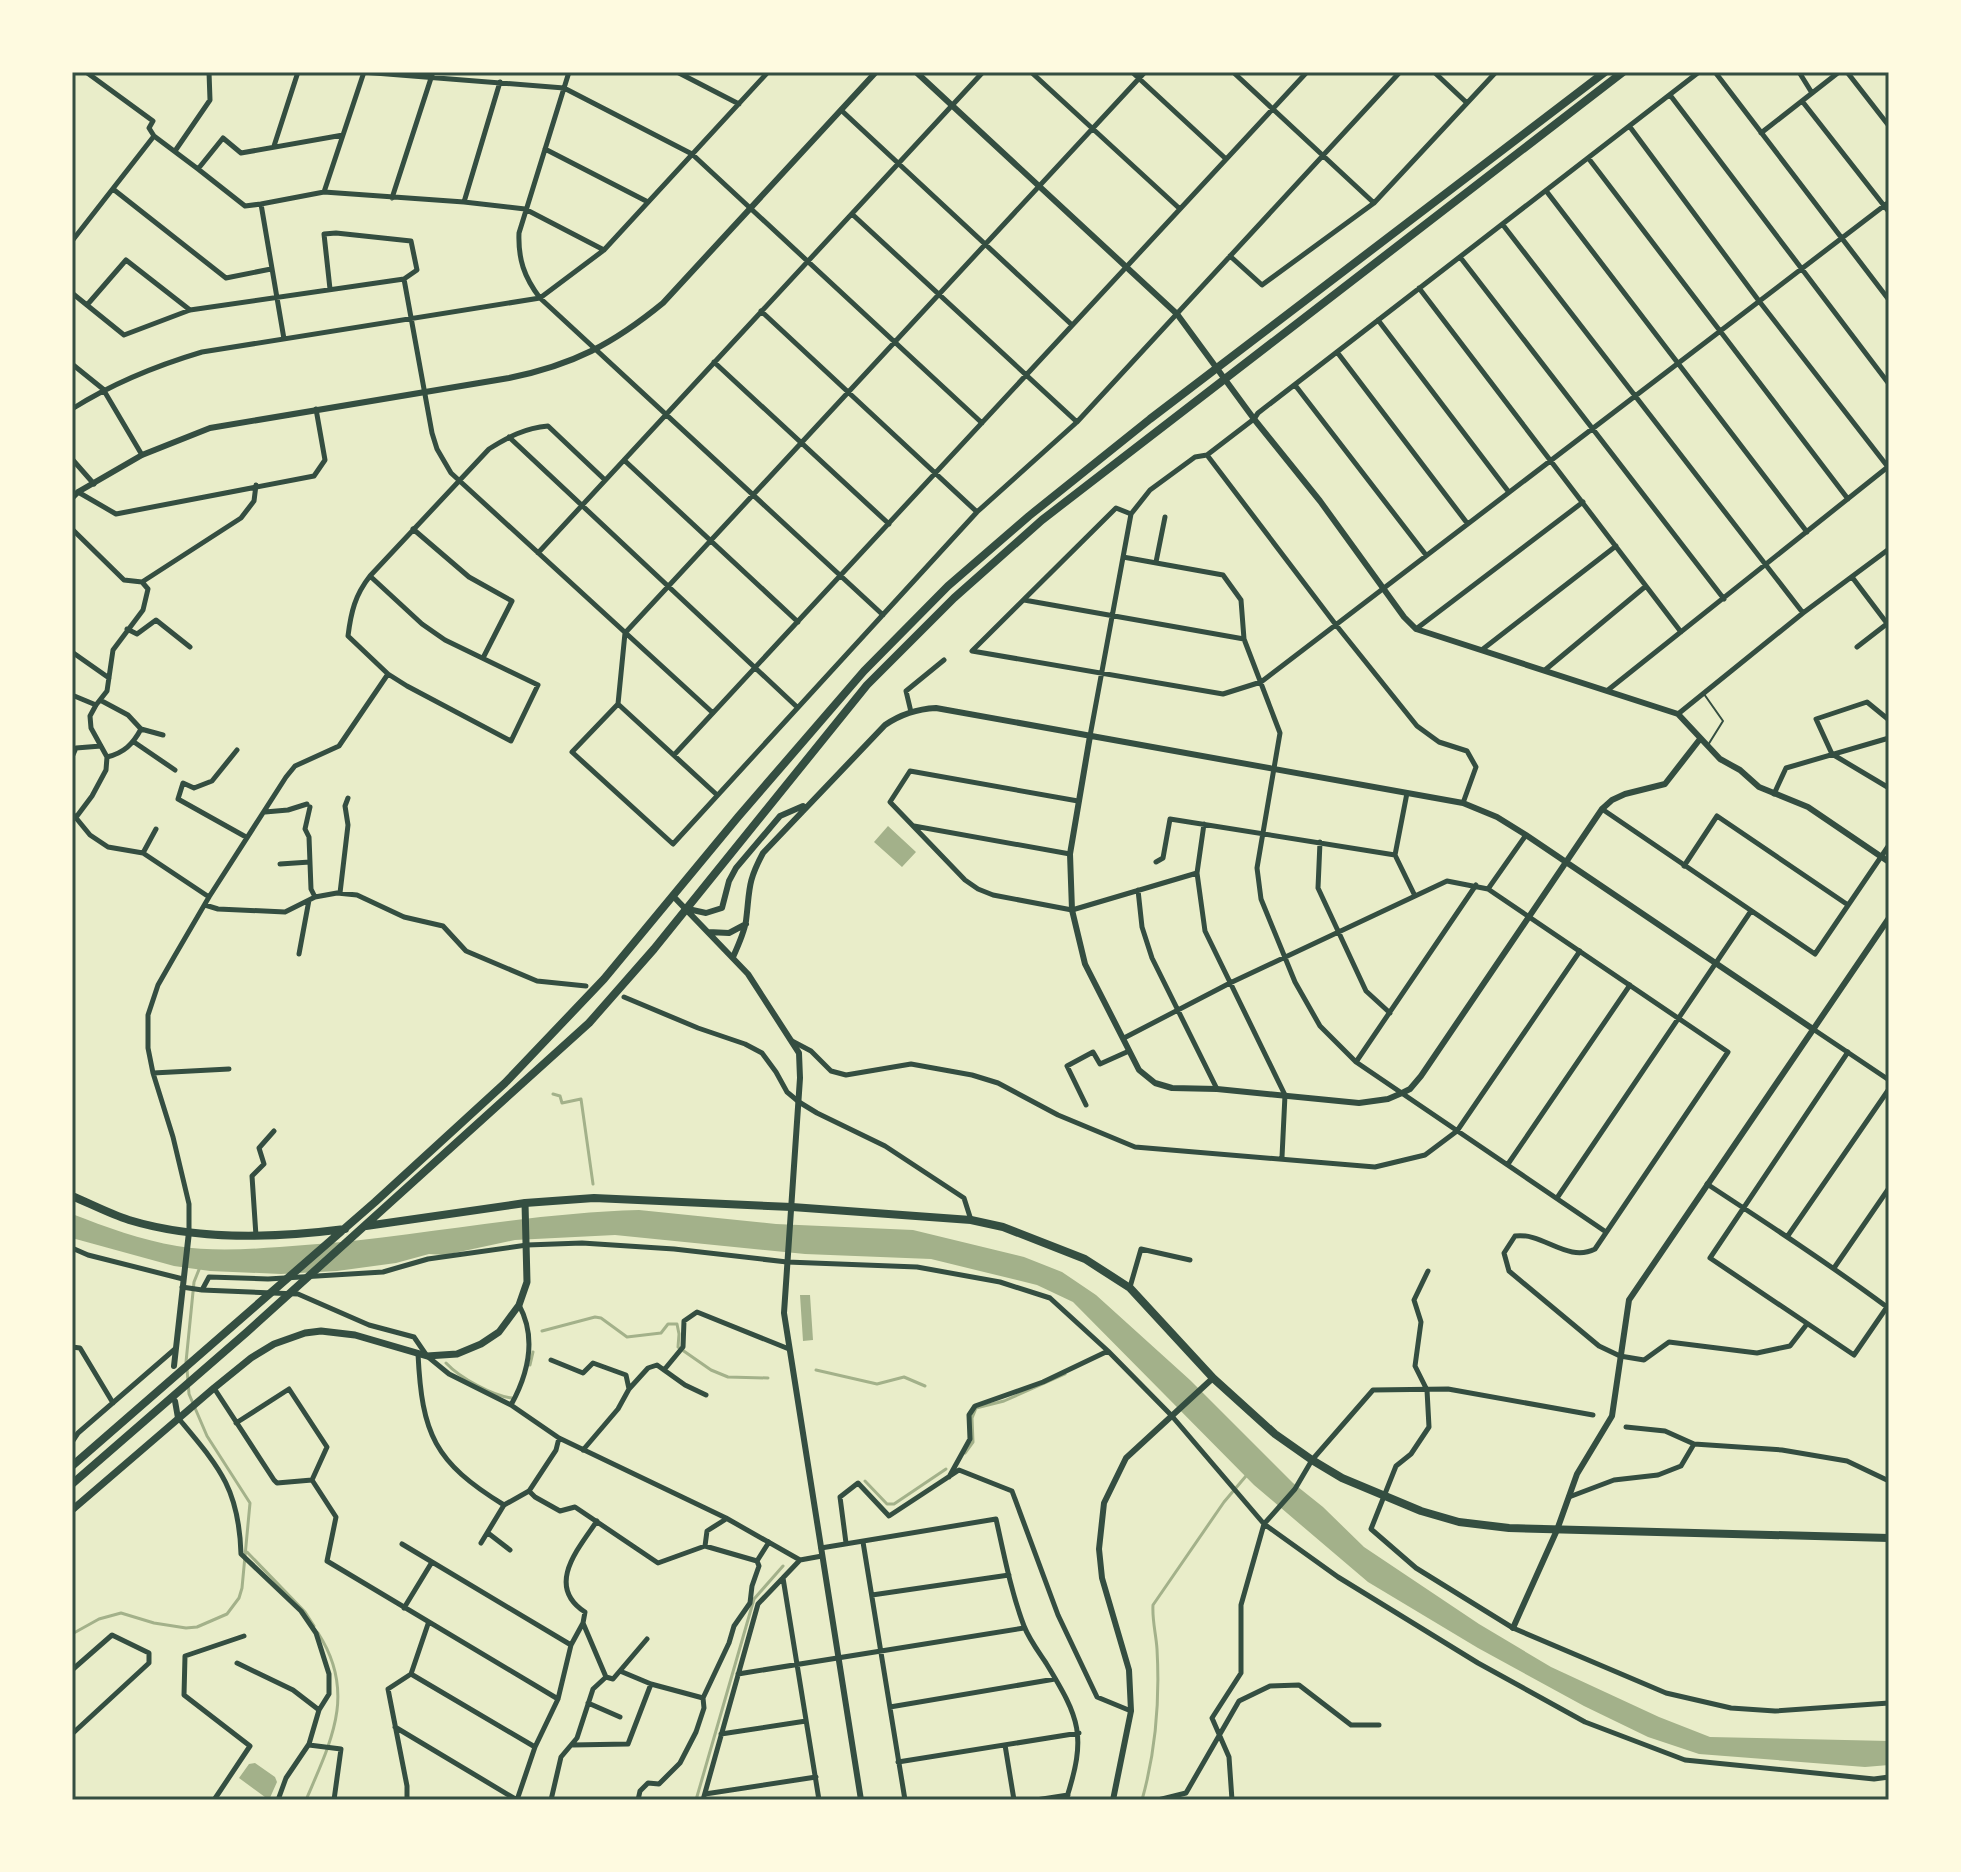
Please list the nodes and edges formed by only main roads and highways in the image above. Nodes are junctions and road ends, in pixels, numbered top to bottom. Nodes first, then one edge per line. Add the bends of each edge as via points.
1 (1605, 72) edge
2 (1623, 72) edge
3 (72, 1196) edge
4 (525, 1203) junction
5 (72, 1466) edge
6 (72, 1484) edge
7 (72, 1510) edge
8 (1889, 1538) edge

1 - 5 main road via 1150,419 948,586 864,671 674,897 505,1083
2 - 6 main road via 1067,500 954,598 867,685 589,1023
3 - 4 main road via 130,1220 189,1232 256,1236 323,1232
4 - 7 main road via 527,1282 519,1305 499,1332 457,1354 422,1355 337,1332 305,1333 274,1344 214,1388
4 - 8 main road via 594,1198 971,1220 1043,1241 1085,1259 1130,1288 1213,1378 1275,1434 1342,1478 1421,1511 1509,1528

